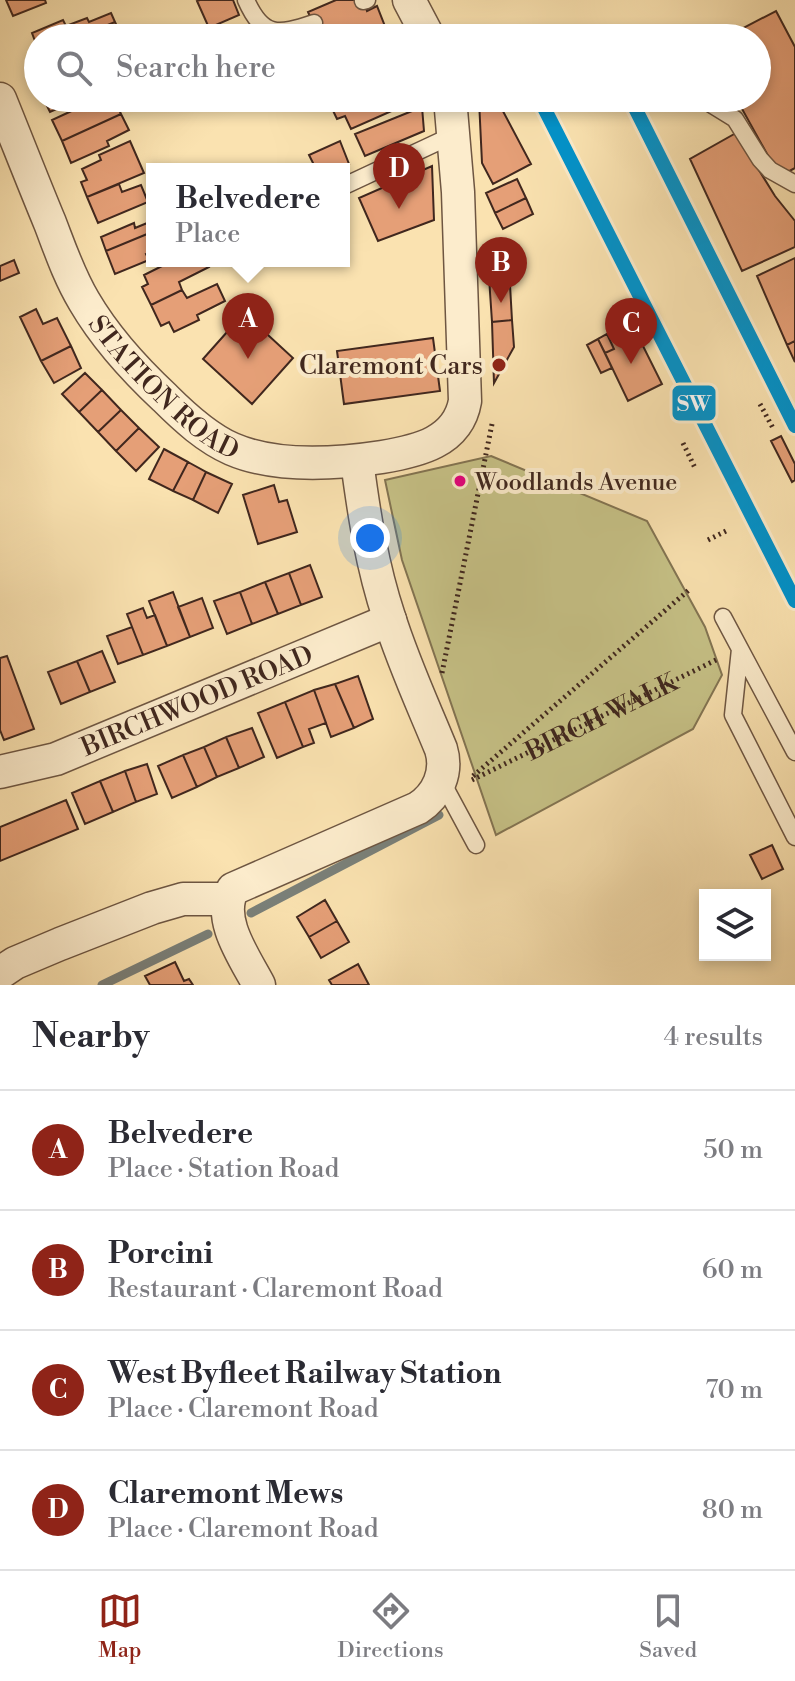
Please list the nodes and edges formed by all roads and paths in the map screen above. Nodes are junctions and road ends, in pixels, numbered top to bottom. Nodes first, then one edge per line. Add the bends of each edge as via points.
1 (246, 0) edge
2 (409, 0) edge
3 (314, 23) dead end
4 (260, 24) edge
5 (311, 24) edge
6 (422, 24) edge
7 (0, 99) edge
8 (451, 112) edge
9 (724, 112) edge
10 (453, 135) junction
11 (350, 183) edge
12 (795, 184) edge
13 (760, 404) dead end
14 (477, 420) junction
15 (774, 430) dead end
16 (683, 443) dead end
17 (357, 461) junction
18 (696, 470) dead end
19 (728, 530) dead end
20 (708, 540) dead end
21 (690, 589) dead end
22 (723, 617) dead end
23 (390, 620) junction
24 (740, 649) junction
25 (441, 677) dead end
26 (795, 752) edge
27 (0, 772) edge
28 (452, 781) junction
29 (795, 837) edge
30 (476, 845) dead end
31 (228, 899) junction
32 (0, 973) edge
33 (259, 985) edge

1 - 4 lane
2 - 6 street
3 - 5 lane
7 - 17 street, STATION ROAD via 75,284 97,322 158,392 233,450 283,461
8 - 10 street
9 - 12 lane via 735,119 770,170
10 - 11 lane
10 - 14 street via 465,401
13 - 15 path
14 - 17 street, STATION ROAD via 405,453
14 - 25 path
16 - 18 path
17 - 23 street via 372,553
19 - 20 path
21 - 28 path
22 - 24 lane
23 - 27 street, BIRCHWOOD ROAD via 56,759
23 - 28 street
24 - 26 lane
24 - 28 path, BIRCH WALK
24 - 29 lane via 733,715
28 - 30 lane
28 - 31 street via 418,808 241,884
31 - 32 street via 183,899 152,908
31 - 33 street via 230,924

